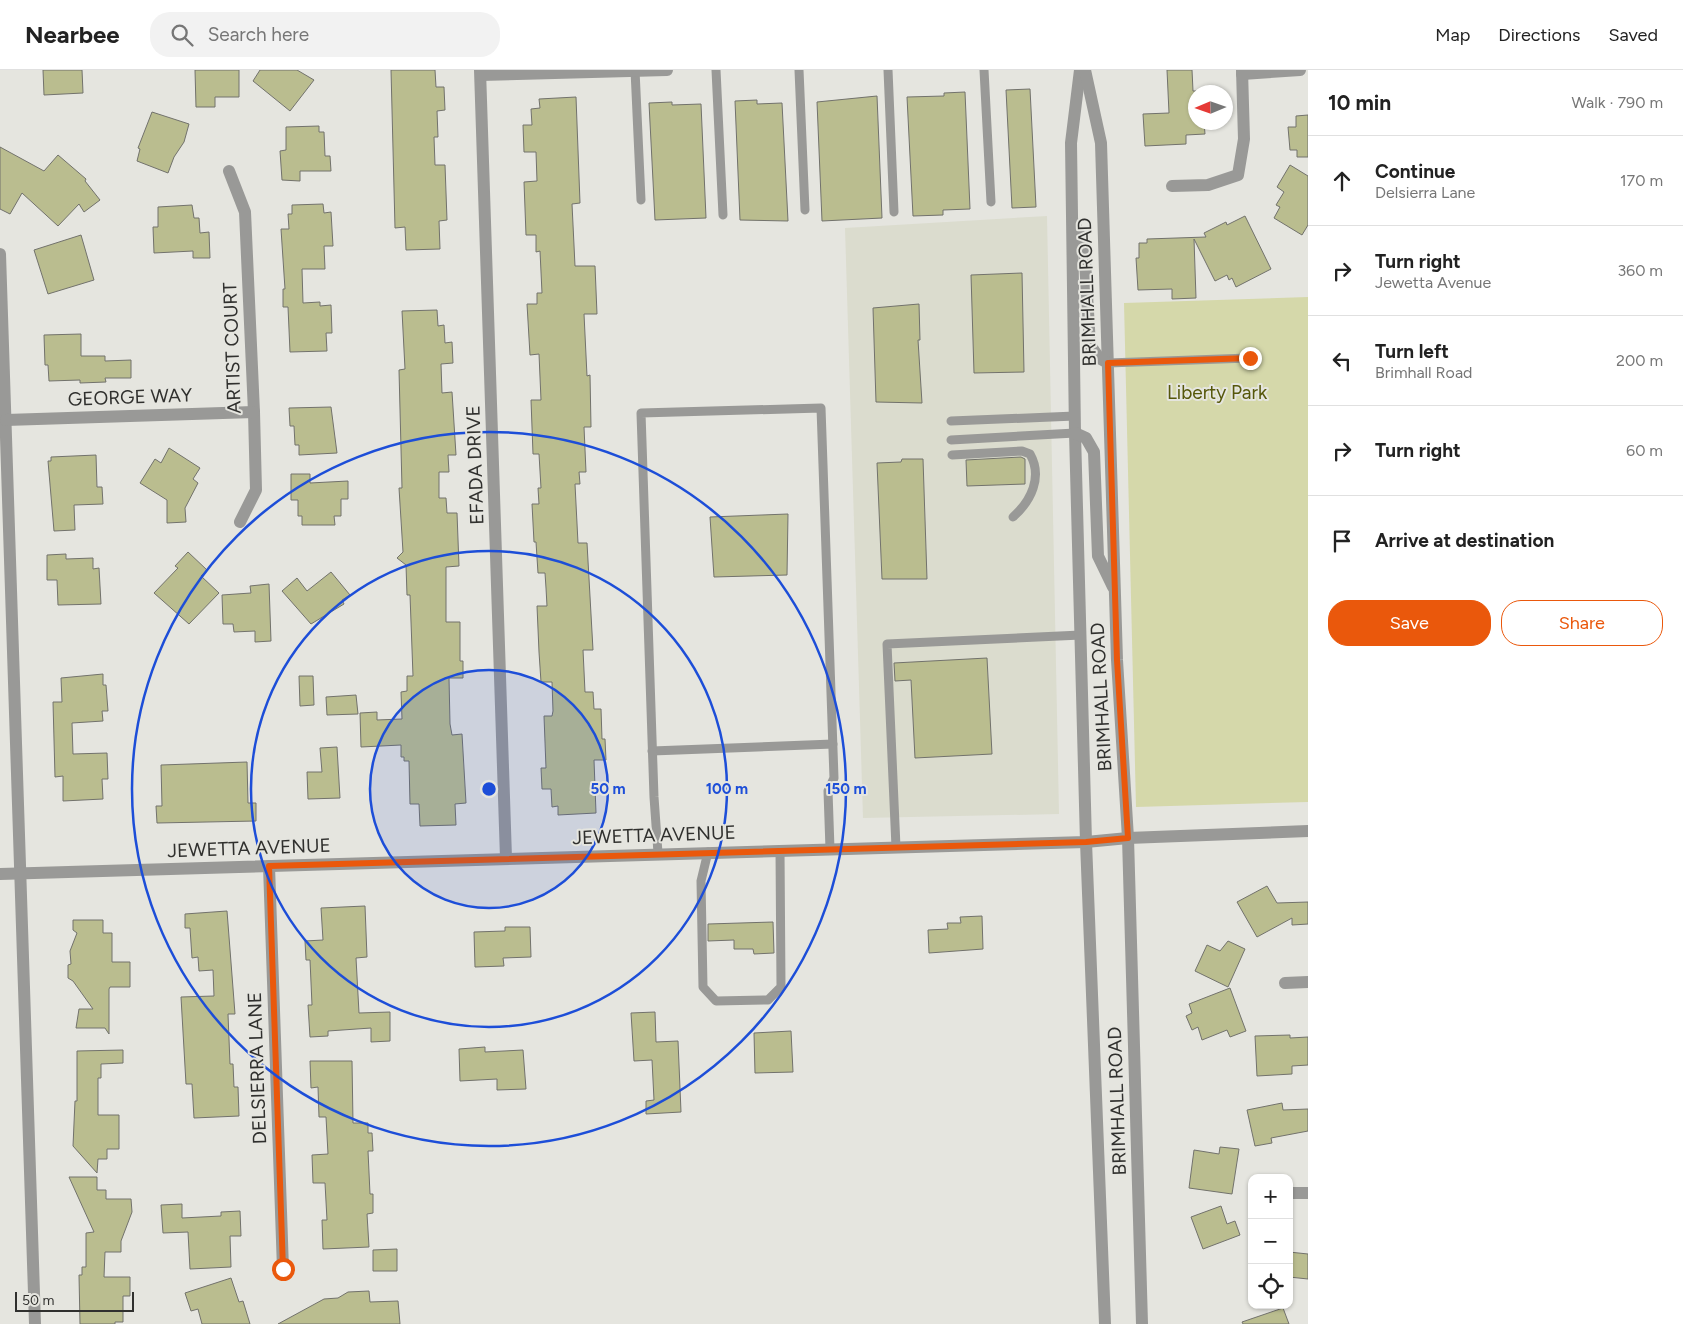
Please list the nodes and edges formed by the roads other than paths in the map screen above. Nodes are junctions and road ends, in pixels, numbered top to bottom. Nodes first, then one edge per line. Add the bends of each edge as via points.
1 (635, 70) edge
2 (668, 70) edge
3 (716, 70) edge
4 (799, 70) edge
5 (888, 70) edge
6 (984, 70) edge
7 (1080, 70) edge
8 (1085, 70) edge
9 (1300, 70) edge
10 (1242, 72) edge
11 (480, 73) edge
12 (229, 171) dead end
13 (1172, 186) dead end
14 (641, 200) dead end
15 (991, 202) dead end
16 (806, 210) dead end
17 (894, 212) dead end
18 (723, 215) dead end
19 (1072, 218) junction
20 (0, 254) edge
21 (1250, 358) dead end
22 (1108, 363) junction
23 (254, 412) junction
24 (1075, 416) junction
25 (6, 420) junction
26 (950, 421) dead end
27 (1075, 433) junction
28 (951, 440) dead end
29 (952, 455) dead end
30 (1013, 516) dead end
31 (240, 522) dead end
32 (1115, 591) junction
33 (6, 595) edge
34 (1081, 635) junction
35 (833, 744) junction
36 (652, 751) junction
37 (1308, 831) edge
38 (1128, 838) junction
39 (1086, 842) junction
40 (896, 847) junction
41 (830, 849) junction
42 (780, 850) junction
43 (708, 852) junction
44 (658, 854) junction
45 (506, 858) junction
46 (269, 866) junction
47 (0, 874) edge
48 (21, 874) junction
49 (1308, 982) edge
50 (1285, 983) dead end
51 (1308, 1193) edge
52 (1293, 1194) edge
53 (283, 1269) dead end
54 (35, 1324) edge
55 (1105, 1324) edge
56 (1142, 1324) edge

1 - 2 street
1 - 11 street
1 - 14 lane
3 - 18 lane
4 - 16 lane
5 - 17 lane
6 - 15 lane
7 - 19 street, BRIMHALL ROAD via 1070,143
8 - 22 street, BRIMHALL ROAD via 1101,143
9 - 10 street
10 - 13 street via 1244,139 1238,174 1208,185
11 - 45 street, EFADA DRIVE
12 - 23 street, ARTIST COURT via 245,212
19 - 22 street via 1084,244 1090,345 1099,358
19 - 24 street, BRIMHALL ROAD
20 - 25 street
21 - 22 lane
22 - 32 street, BRIMHALL ROAD
23 - 25 street, GEORGE WAY
23 - 31 street, ARTIST COURT via 256,490
24 - 26 lane
24 - 27 street, BRIMHALL ROAD
25 - 33 street
27 - 28 lane
27 - 32 street via 1086,438 1094,452 1098,556
27 - 34 street, BRIMHALL ROAD
29 - 30 lane via 1022,451 1030,454 1037,473 1035,484 1022,508
32 - 38 street, BRIMHALL ROAD
33 - 48 street
34 - 39 street, BRIMHALL ROAD
34 - 40 lane via 888,644
35 - 36 lane
35 - 36 lane via 821,408 641,413
35 - 41 lane via 834,778 828,791
36 - 44 lane
37 - 38 street, JEWETTA AVENUE
38 - 39 street, JEWETTA AVENUE
38 - 56 street, BRIMHALL ROAD
39 - 40 street, JEWETTA AVENUE
39 - 55 street, BRIMHALL ROAD
40 - 41 street, JEWETTA AVENUE
41 - 42 street, JEWETTA AVENUE
42 - 43 street, JEWETTA AVENUE
42 - 43 lane via 781,987 768,1000 716,1001 703,987 701,881
43 - 44 street, JEWETTA AVENUE
44 - 45 street, JEWETTA AVENUE
45 - 46 street, JEWETTA AVENUE
46 - 48 street, JEWETTA AVENUE
46 - 53 street, DELSIERRA LANE
47 - 48 street, JEWETTA AVENUE
48 - 54 street
49 - 50 street
51 - 52 street

